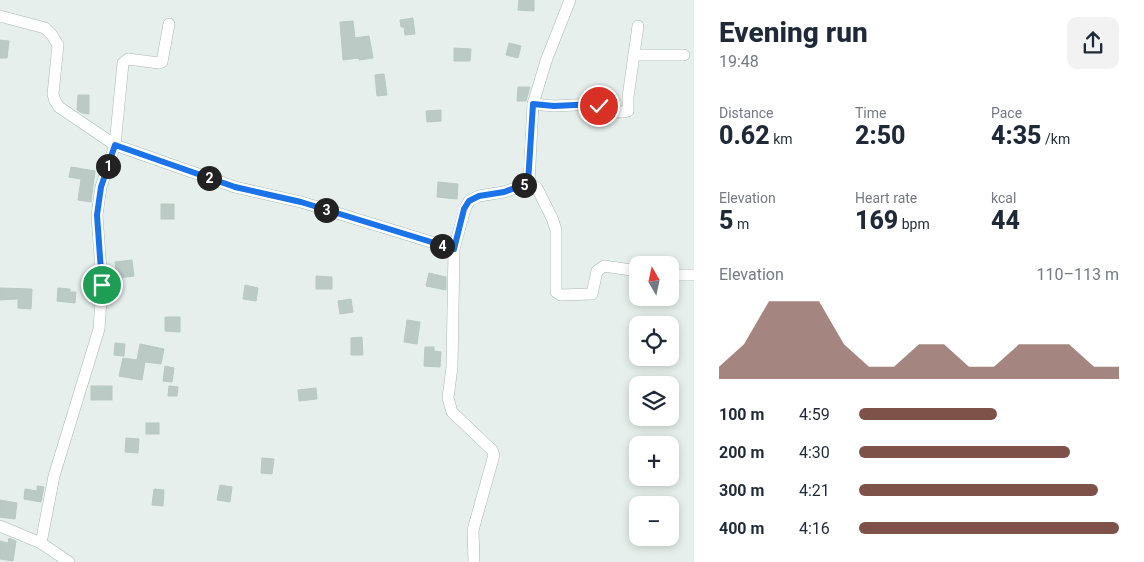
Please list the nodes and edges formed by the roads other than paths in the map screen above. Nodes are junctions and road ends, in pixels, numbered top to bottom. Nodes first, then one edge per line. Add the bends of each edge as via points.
1 (570, 0) edge
2 (0, 16) edge
3 (169, 24) dead end
4 (638, 26) dead end
5 (634, 55) junction
6 (684, 55) dead end
7 (533, 104) junction
8 (115, 145) junction
9 (528, 183) junction
10 (454, 249) junction
11 (629, 270) edge
12 (679, 275) edge
13 (694, 275) edge
14 (0, 526) edge
15 (41, 543) junction
16 (69, 562) edge
17 (474, 562) edge

1 - 7 street
2 - 8 street via 45,28 52,35 58,45 54,101 59,108
3 - 8 street via 162,62 128,58 123,63
4 - 5 street
5 - 6 street
5 - 7 street via 628,110 624,112 606,111 595,104
7 - 9 street
8 - 10 street via 235,187 301,202
8 - 15 street via 101,187 97,215 102,285 99,329 54,476
9 - 10 street via 469,201
9 - 11 street via 536,188 556,230 556,292 561,296 592,294 597,271 604,266
10 - 17 street via 449,405 494,455 474,530
12 - 13 street
14 - 15 street
15 - 16 street

